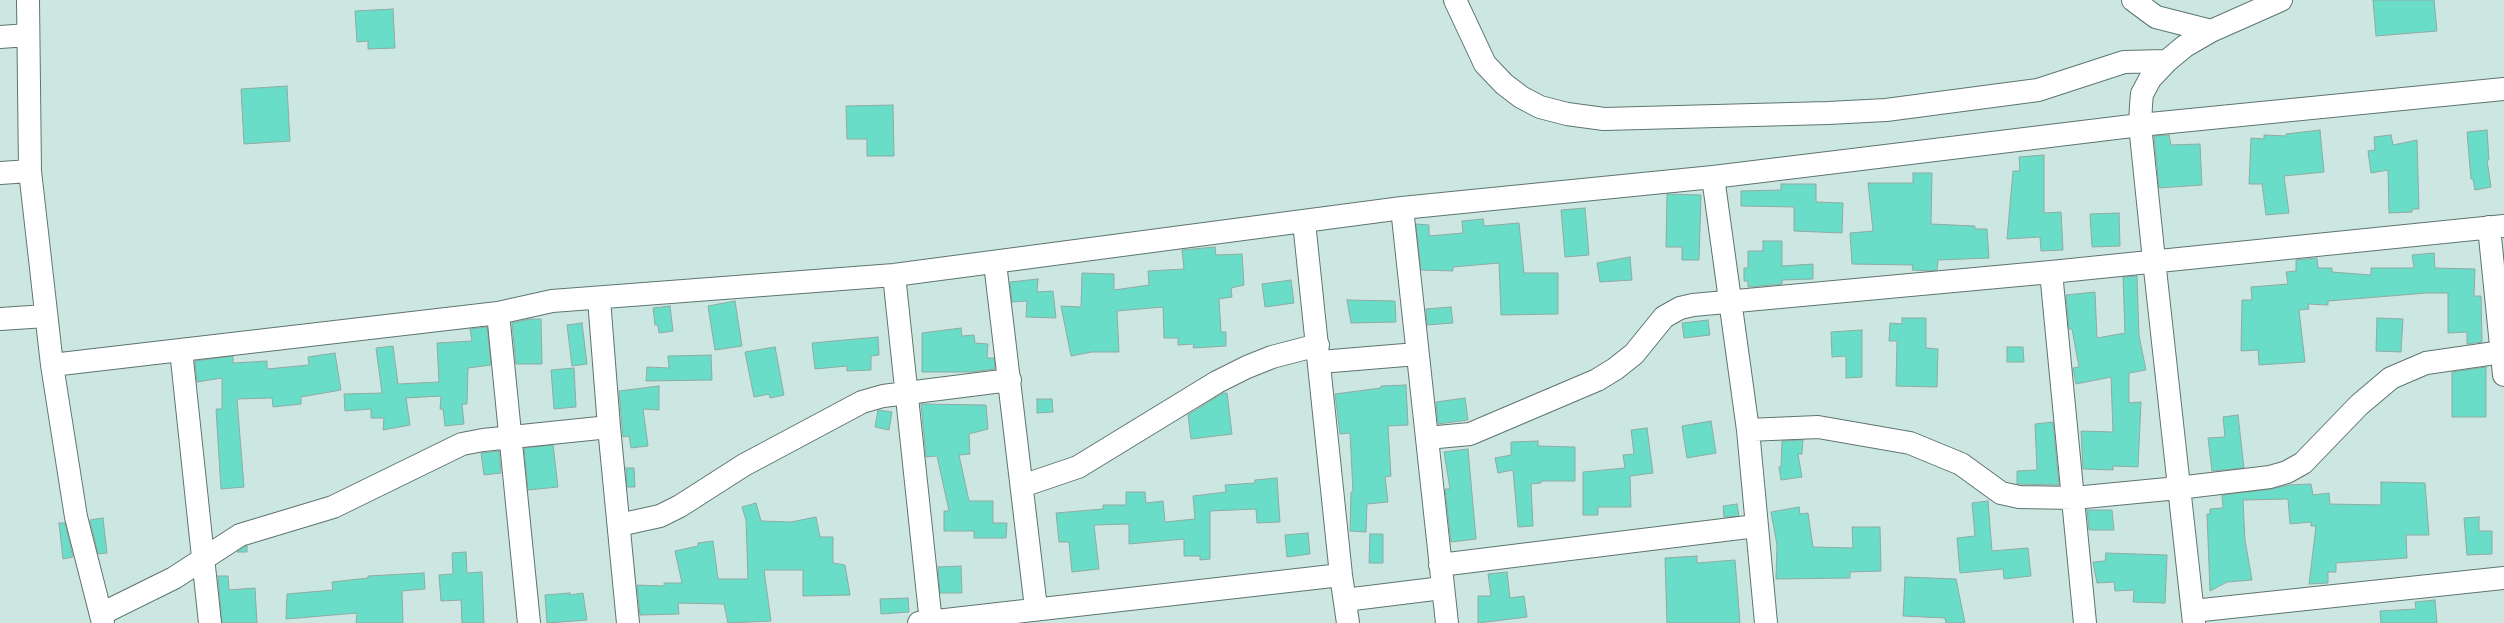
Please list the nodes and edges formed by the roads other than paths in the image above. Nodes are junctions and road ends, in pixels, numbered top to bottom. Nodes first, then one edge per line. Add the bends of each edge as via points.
1 (28, 0) edge
2 (1455, 0) edge
3 (2133, 0) edge
4 (2281, 0) edge
5 (2211, 31) junction
6 (28, 35) junction
7 (0, 37) edge
8 (2167, 61) junction
9 (2504, 89) edge
10 (2140, 126) junction
11 (30, 171) junction
12 (0, 173) edge
13 (1713, 177) junction
14 (1402, 208) junction
15 (1304, 222) junction
16 (2497, 227) edge
17 (2154, 260) junction
18 (995, 263) junction
19 (2051, 272) junction
20 (894, 275) junction
21 (599, 299) junction
22 (1730, 302) junction
23 (498, 313) junction
24 (46, 316) junction
25 (0, 319) edge
26 (181, 350) junction
27 (2502, 352) junction
28 (1319, 354) junction
29 (1417, 354) junction
30 (52, 365) junction
31 (2504, 375) edge
32 (1010, 380) junction
33 (907, 394) junction
34 (609, 427) junction
35 (1748, 430) junction
36 (511, 437) junction
37 (1427, 438) junction
38 (1022, 486) junction
39 (2178, 488) junction
40 (2074, 498) junction
41 (619, 526) junction
42 (1756, 526) junction
43 (202, 560) junction
44 (1440, 565) junction
45 (1341, 575) junction
46 (2504, 578) edge
47 (1442, 588) junction
48 (1345, 600) junction
49 (1036, 608) junction
50 (2194, 617) edge
51 (102, 619) edge
52 (210, 623) edge
53 (529, 623) edge
54 (628, 623) edge
55 (927, 623) edge
56 (1348, 623) edge
57 (1446, 623) edge
58 (1766, 623) edge
59 (2085, 623) edge

1 - 6 street
2 - 8 street via 1485,64 1504,84 1540,107 1604,119 1886,110 2038,90 2124,62
3 - 5 street via 2156,17
4 - 5 street
5 - 8 street via 2195,39
6 - 7 street
6 - 11 street
8 - 10 street via 2150,79 2142,94
9 - 10 street
10 - 13 street
10 - 17 street
11 - 12 street
11 - 24 street
13 - 14 street
13 - 22 street
14 - 15 street
14 - 29 street
15 - 18 street
15 - 28 street
16 - 17 street
16 - 27 street
17 - 19 street
17 - 39 street
18 - 20 street
18 - 32 street
19 - 22 street
19 - 40 street
20 - 21 street
20 - 33 street
21 - 23 street via 552,301
21 - 34 street
22 - 35 street
22 - 37 street via 1693,305 1680,308 1664,317 1634,354 1597,380 1470,434
23 - 26 street
23 - 36 street
24 - 25 street
24 - 30 street
26 - 30 street
26 - 43 street
27 - 31 street
27 - 39 street via 2426,363 2391,378 2359,405 2303,463 2287,472 2270,477
28 - 29 street
28 - 38 street via 1272,357 1247,367 1216,382 1078,467
28 - 45 street
29 - 37 street
30 - 51 street via 76,517
32 - 33 street
32 - 38 street
33 - 41 street via 862,402 744,464 680,506 660,516
33 - 55 street
34 - 36 street
34 - 41 street
35 - 40 street via 1818,428 1910,443 1961,464 2001,493 2032,498
35 - 42 street
36 - 43 street via 462,444 333,507 240,535
36 - 53 street
37 - 44 street
38 - 49 street
39 - 40 street
39 - 50 street
40 - 59 street
41 - 54 street
42 - 44 street
42 - 58 street
43 - 51 street
43 - 52 street
44 - 47 street
45 - 48 street
45 - 49 street
46 - 50 street
47 - 48 street
47 - 57 street
48 - 56 street
49 - 55 street

